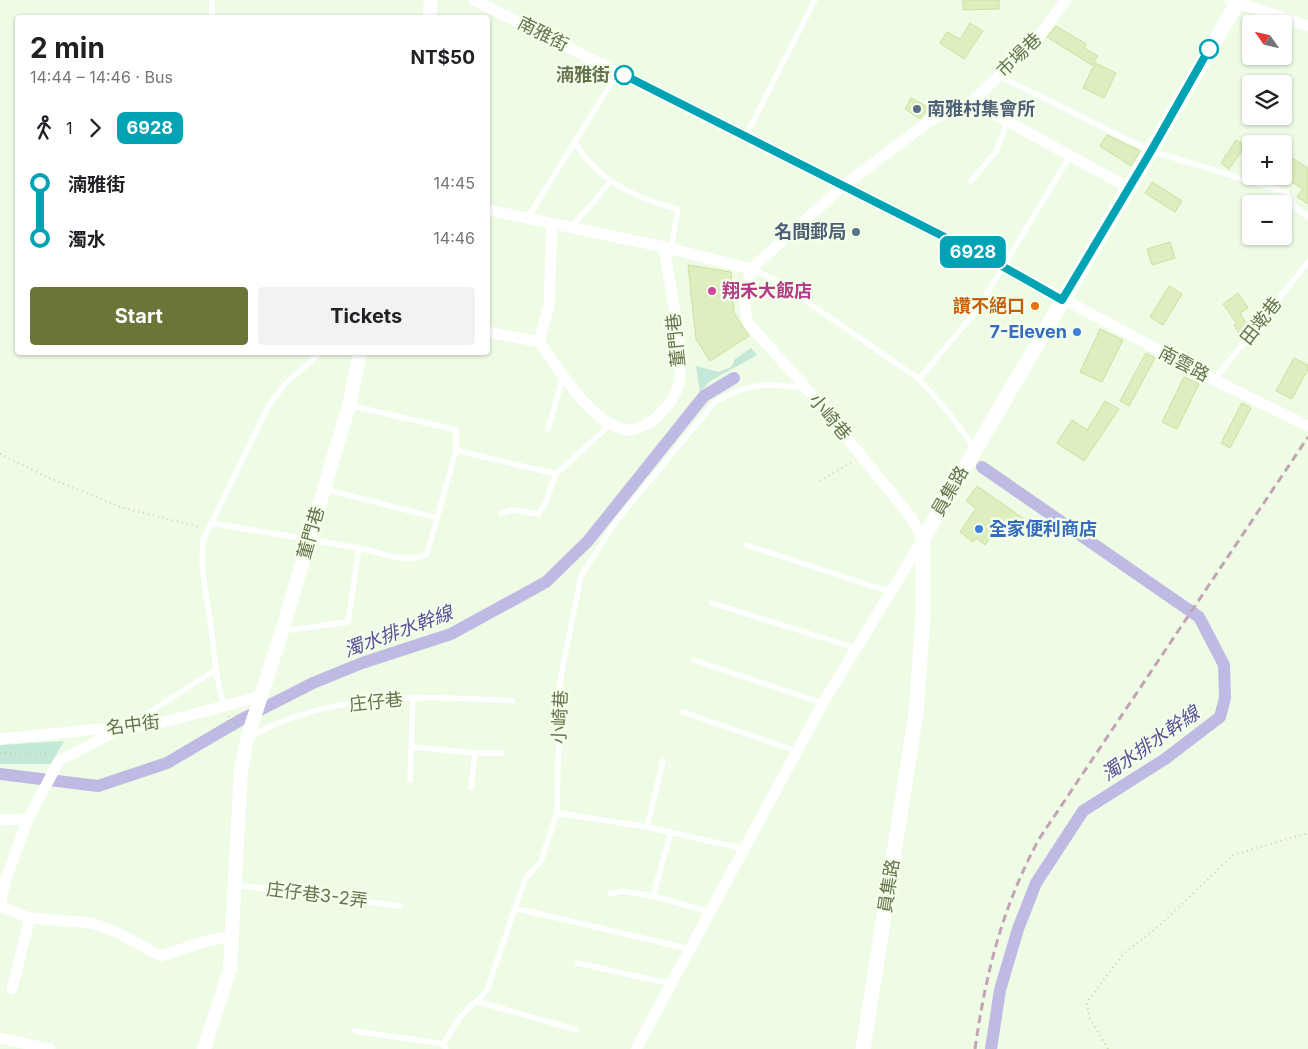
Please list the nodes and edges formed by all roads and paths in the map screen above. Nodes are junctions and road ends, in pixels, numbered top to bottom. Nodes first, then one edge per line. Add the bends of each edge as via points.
1 (212, 0) edge
2 (431, 0) edge
3 (474, 0) edge
4 (815, 0) edge
5 (1066, 0) edge
6 (1235, 1) edge
7 (212, 15) edge
8 (429, 15) edge
9 (1308, 26) edge
10 (618, 72) junction
11 (997, 76) junction
12 (972, 102) junction
13 (1007, 122) junction
14 (746, 135) junction
15 (575, 142) junction
16 (1151, 151) junction
17 (1070, 156) junction
18 (971, 181) dead end
19 (610, 182) junction
20 (842, 187) junction
21 (1129, 188) junction
22 (490, 210) edge
23 (1308, 216) edge
24 (527, 219) junction
25 (552, 225) junction
26 (571, 229) junction
27 (667, 248) junction
28 (1308, 262) edge
29 (1002, 266) junction
30 (751, 269) junction
31 (1062, 300) junction
32 (490, 332) edge
33 (539, 342) junction
34 (318, 355) edge
35 (359, 355) edge
36 (564, 376) junction
37 (919, 380) junction
38 (1214, 380) junction
39 (806, 388) junction
40 (349, 405) junction
41 (611, 424) junction
42 (1307, 424) edge
43 (548, 429) dead end
44 (975, 449) junction
45 (456, 450) junction
46 (0, 454) edge
47 (862, 456) junction
48 (556, 474) junction
49 (820, 482) dead end
50 (324, 489) junction
51 (502, 514) dead end
52 (438, 518) junction
53 (211, 523) junction
54 (208, 530) junction
55 (923, 539) junction
56 (308, 541) junction
57 (746, 545) dead end
58 (359, 548) junction
59 (890, 592) junction
60 (712, 603) dead end
61 (282, 632) junction
62 (855, 648) junction
63 (694, 660) dead end
64 (214, 671) junction
65 (262, 696) junction
66 (413, 698) junction
67 (512, 701) dead end
68 (823, 703) junction
69 (224, 705) junction
70 (683, 712) dead end
71 (127, 726) junction
72 (0, 739) edge
73 (247, 742) junction
74 (413, 747) junction
75 (796, 751) junction
76 (0, 753) edge
77 (475, 753) junction
78 (501, 753) dead end
79 (55, 758) junction
80 (663, 761) dead end
81 (410, 780) dead end
82 (471, 788) dead end
83 (557, 813) junction
84 (28, 819) junction
85 (0, 820) edge
86 (647, 828) junction
87 (671, 832) junction
88 (1308, 832) edge
89 (745, 849) junction
90 (234, 885) junction
91 (610, 894) dead end
92 (653, 896) junction
93 (0, 905) edge
94 (400, 906) dead end
95 (514, 908) junction
96 (710, 912) junction
97 (30, 918) junction
98 (232, 936) junction
99 (691, 949) junction
100 (577, 963) dead end
101 (672, 984) junction
102 (12, 989) dead end
103 (479, 1002) junction
104 (577, 1030) dead end
105 (355, 1031) dead end
106 (4, 1042) edge
107 (445, 1047) edge
108 (50, 1049) edge
109 (204, 1049) edge
110 (636, 1049) edge
111 (863, 1049) edge
112 (1108, 1049) edge

1 - 7 lane
2 - 8 street
3 - 10 street, 南雅街
4 - 14 lane
5 - 11 street, 市場巷 via 1036,40
6 - 9 street
6 - 16 main road, 員集路
10 - 14 street, 南雅街
10 - 15 lane
11 - 12 street, 市場巷
11 - 16 lane
12 - 13 street
12 - 20 street, 市場巷 via 931,120
13 - 17 street
13 - 18 lane via 996,152
14 - 20 street, 南雅街
15 - 19 lane via 582,154
15 - 24 lane
16 - 21 main road, 員集路
16 - 23 lane via 1286,192 1294,207
17 - 21 street
17 - 29 lane
19 - 26 lane
19 - 27 lane via 649,201 678,209
20 - 29 street, 南雅街
20 - 30 street, 市場巷
21 - 31 main road, 員集路
22 - 24 street
24 - 25 street
25 - 26 street
25 - 33 street via 549,305
26 - 27 street
27 - 30 street
27 - 41 street, 董門巷 via 680,360 679,386 657,418 644,426 628,430
28 - 38 lane, 田墘巷
29 - 31 street, 南雅街
29 - 37 lane via 977,310
30 - 37 lane via 774,279
30 - 39 street via 744,301 748,323
31 - 38 street, 南雲路
31 - 44 main road, 員集路
32 - 33 street
33 - 36 street, 董門巷
34 - 53 lane via 285,384 269,405
35 - 40 street, 董門巷
36 - 41 street, 董門巷 via 581,399
36 - 43 lane
37 - 44 lane via 950,414
38 - 42 street, 南雲路
39 - 47 street, 小崎巷
39 - 83 lane, 小崎巷 via 772,384 735,390 714,403 614,524 581,576 560,681
40 - 45 lane via 456,430
40 - 50 street, 董門巷
41 - 48 lane
44 - 55 main road, 員集路
45 - 48 lane
45 - 52 lane
46 - 54 path via 121,507
47 - 49 path
47 - 55 street, 小崎巷 via 911,517
48 - 51 lane via 548,498 538,514 513,510
50 - 52 lane
50 - 56 street, 董門巷
52 - 58 lane via 427,554 417,558 398,558
53 - 54 lane
53 - 56 lane
54 - 64 lane via 203,540 201,561
55 - 59 street
55 - 111 main road, 員集路 via 916,713
56 - 58 lane
56 - 61 street, 董門巷
57 - 59 lane
58 - 61 lane via 348,622
59 - 62 street
60 - 62 lane
61 - 65 street, 董門巷
62 - 68 street
63 - 68 lane
64 - 69 lane
64 - 71 lane
65 - 69 street, 名中街
65 - 73 street, 董門巷
66 - 67 lane, 庄仔巷
66 - 73 lane, 庄仔巷 via 386,698 315,712 274,723
66 - 74 lane
68 - 75 street
69 - 71 street, 名中街 via 160,723
69 - 73 path
70 - 75 lane
71 - 72 street, 名中街
71 - 79 street
73 - 90 street via 241,770
74 - 77 lane
74 - 81 lane
75 - 89 street
76 - 79 path
77 - 78 lane
77 - 82 lane
79 - 84 street
80 - 86 lane
83 - 86 lane
83 - 95 lane, 小崎巷 via 541,861 525,880
84 - 85 street
84 - 93 street
86 - 87 lane
87 - 89 lane
87 - 92 lane
88 - 112 path via 1233,855 1158,927 1123,954 1087,1002 1089,1017
89 - 96 street
90 - 94 lane, 庄仔巷3-2弄
90 - 98 street
91 - 92 lane via 622,891
92 - 96 lane
93 - 97 street
95 - 99 lane
95 - 103 lane, 小崎巷 via 487,990
96 - 99 street
97 - 98 street via 91,923 114,931 161,956
97 - 102 street
98 - 109 street via 230,969
99 - 101 street
100 - 101 lane
101 - 110 street
103 - 104 lane
103 - 107 lane, 小崎巷 via 465,1012
105 - 107 lane
106 - 108 street

